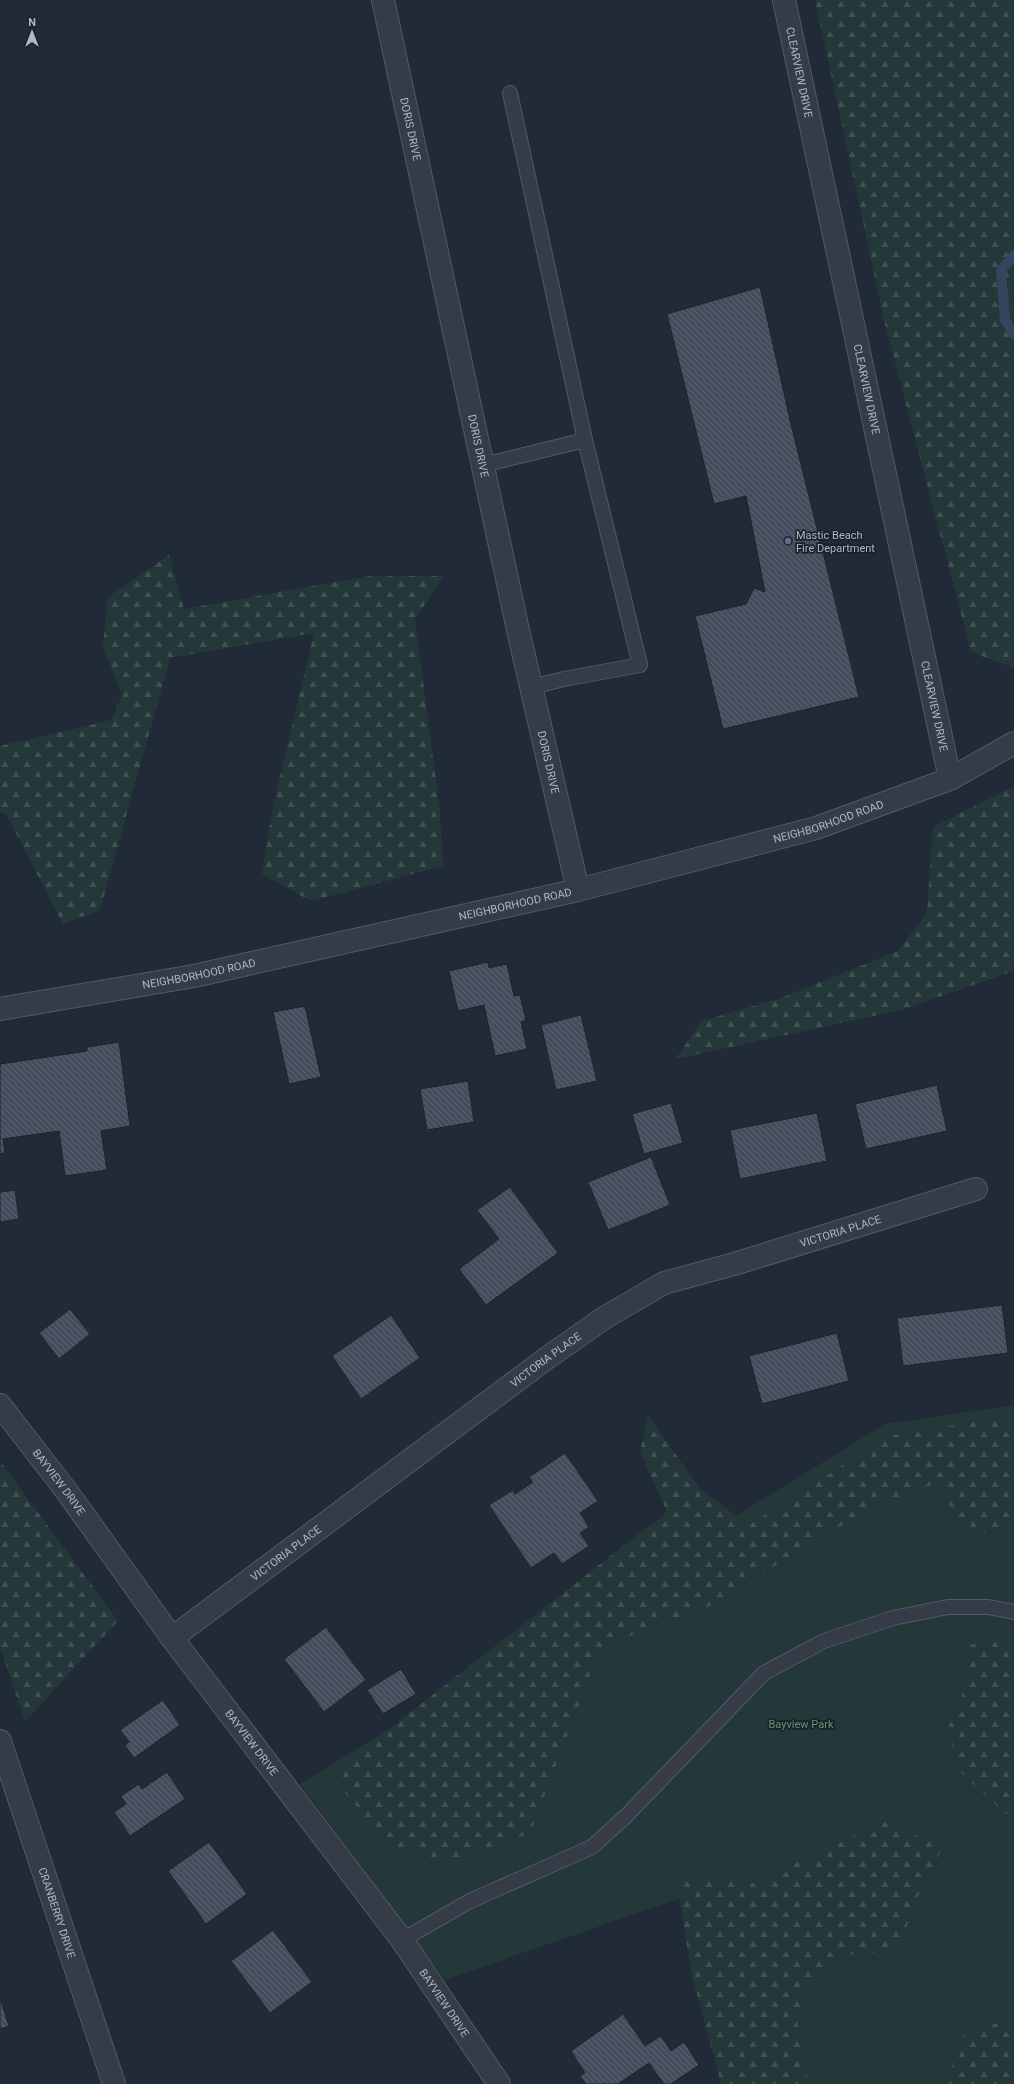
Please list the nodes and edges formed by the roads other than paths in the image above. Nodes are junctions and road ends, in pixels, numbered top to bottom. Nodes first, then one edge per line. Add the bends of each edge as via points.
1 (383, 0) edge
2 (784, 0) edge
3 (510, 93) dead end
4 (585, 440) junction
5 (482, 465) junction
6 (531, 687) junction
7 (1014, 743) edge
8 (950, 779) junction
9 (578, 890) junction
10 (0, 1009) edge
11 (976, 1189) dead end
12 (0, 1405) edge
13 (1014, 1612) edge
14 (172, 1638) junction
15 (0, 1741) edge
16 (402, 1940) junction
17 (114, 2084) edge
18 (499, 2084) edge

1 - 5 street, DORIS DRIVE
2 - 8 street, CLEARVIEW DRIVE
3 - 4 lane
4 - 5 lane
4 - 6 lane via 640,665
5 - 6 street, DORIS DRIVE
6 - 9 street, DORIS DRIVE
7 - 8 street, NEIGHBORHOOD ROAD
8 - 9 street, NEIGHBORHOOD ROAD via 816,828
9 - 10 street, NEIGHBORHOOD ROAD via 194,976
11 - 14 street, VICTORIA PLACE via 664,1284 604,1318 547,1358
12 - 14 street, BAYVIEW DRIVE via 65,1489
13 - 16 lane via 988,1607 948,1607 893,1618 824,1641 764,1673 626,1816 592,1847 470,1901
14 - 16 street, BAYVIEW DRIVE
15 - 17 street, CRANBERRY DRIVE
16 - 18 street, BAYVIEW DRIVE

